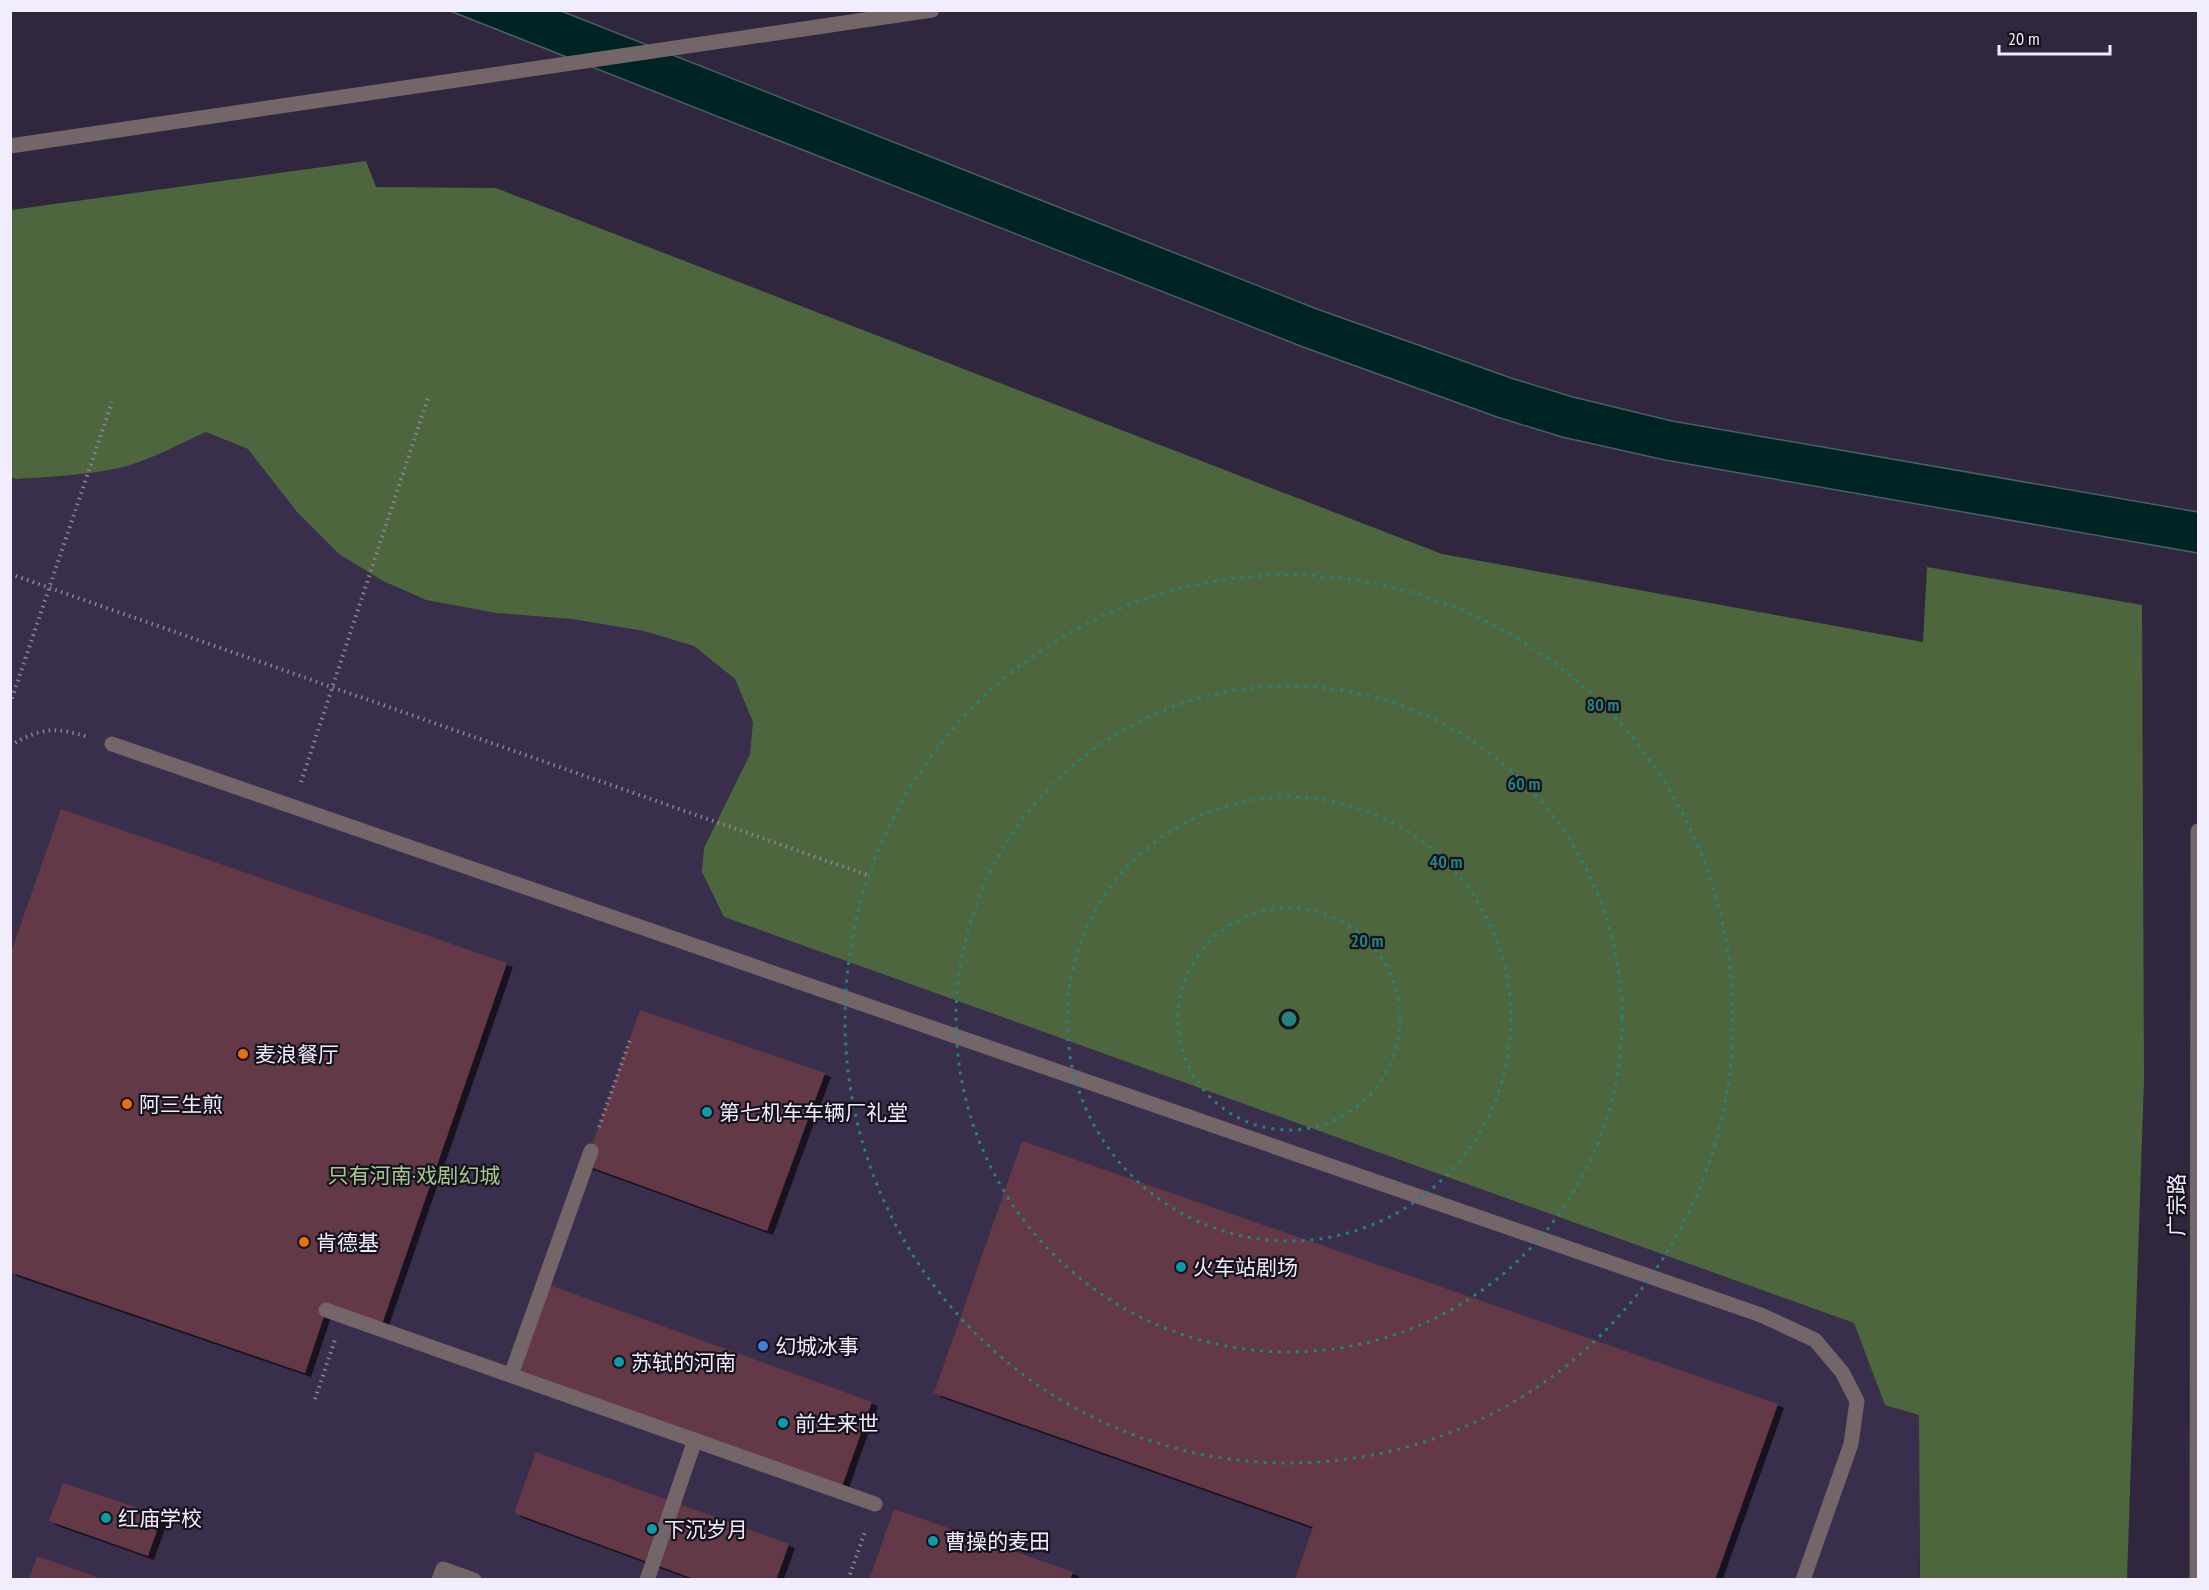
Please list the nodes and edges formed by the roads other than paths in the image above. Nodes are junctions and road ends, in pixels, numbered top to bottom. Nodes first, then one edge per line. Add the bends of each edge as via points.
1 (932, 10) edge
2 (10, 147) edge
3 (112, 744) road end
4 (2199, 831) edge
5 (591, 1151) road end
6 (326, 1310) dead end
7 (511, 1375) junction
8 (694, 1443) dead end
9 (875, 1504) road end
10 (439, 1580) edge
11 (474, 1580) edge
12 (647, 1580) edge
13 (1803, 1580) edge
14 (2197, 1580) edge

1 - 2 street
3 - 13 street via 1761,1315 1815,1340 1842,1372 1857,1401 1851,1443
4 - 14 street, 广宗路
5 - 7 street
6 - 7 street
7 - 9 street
8 - 12 street
10 - 11 street via 443,1569

